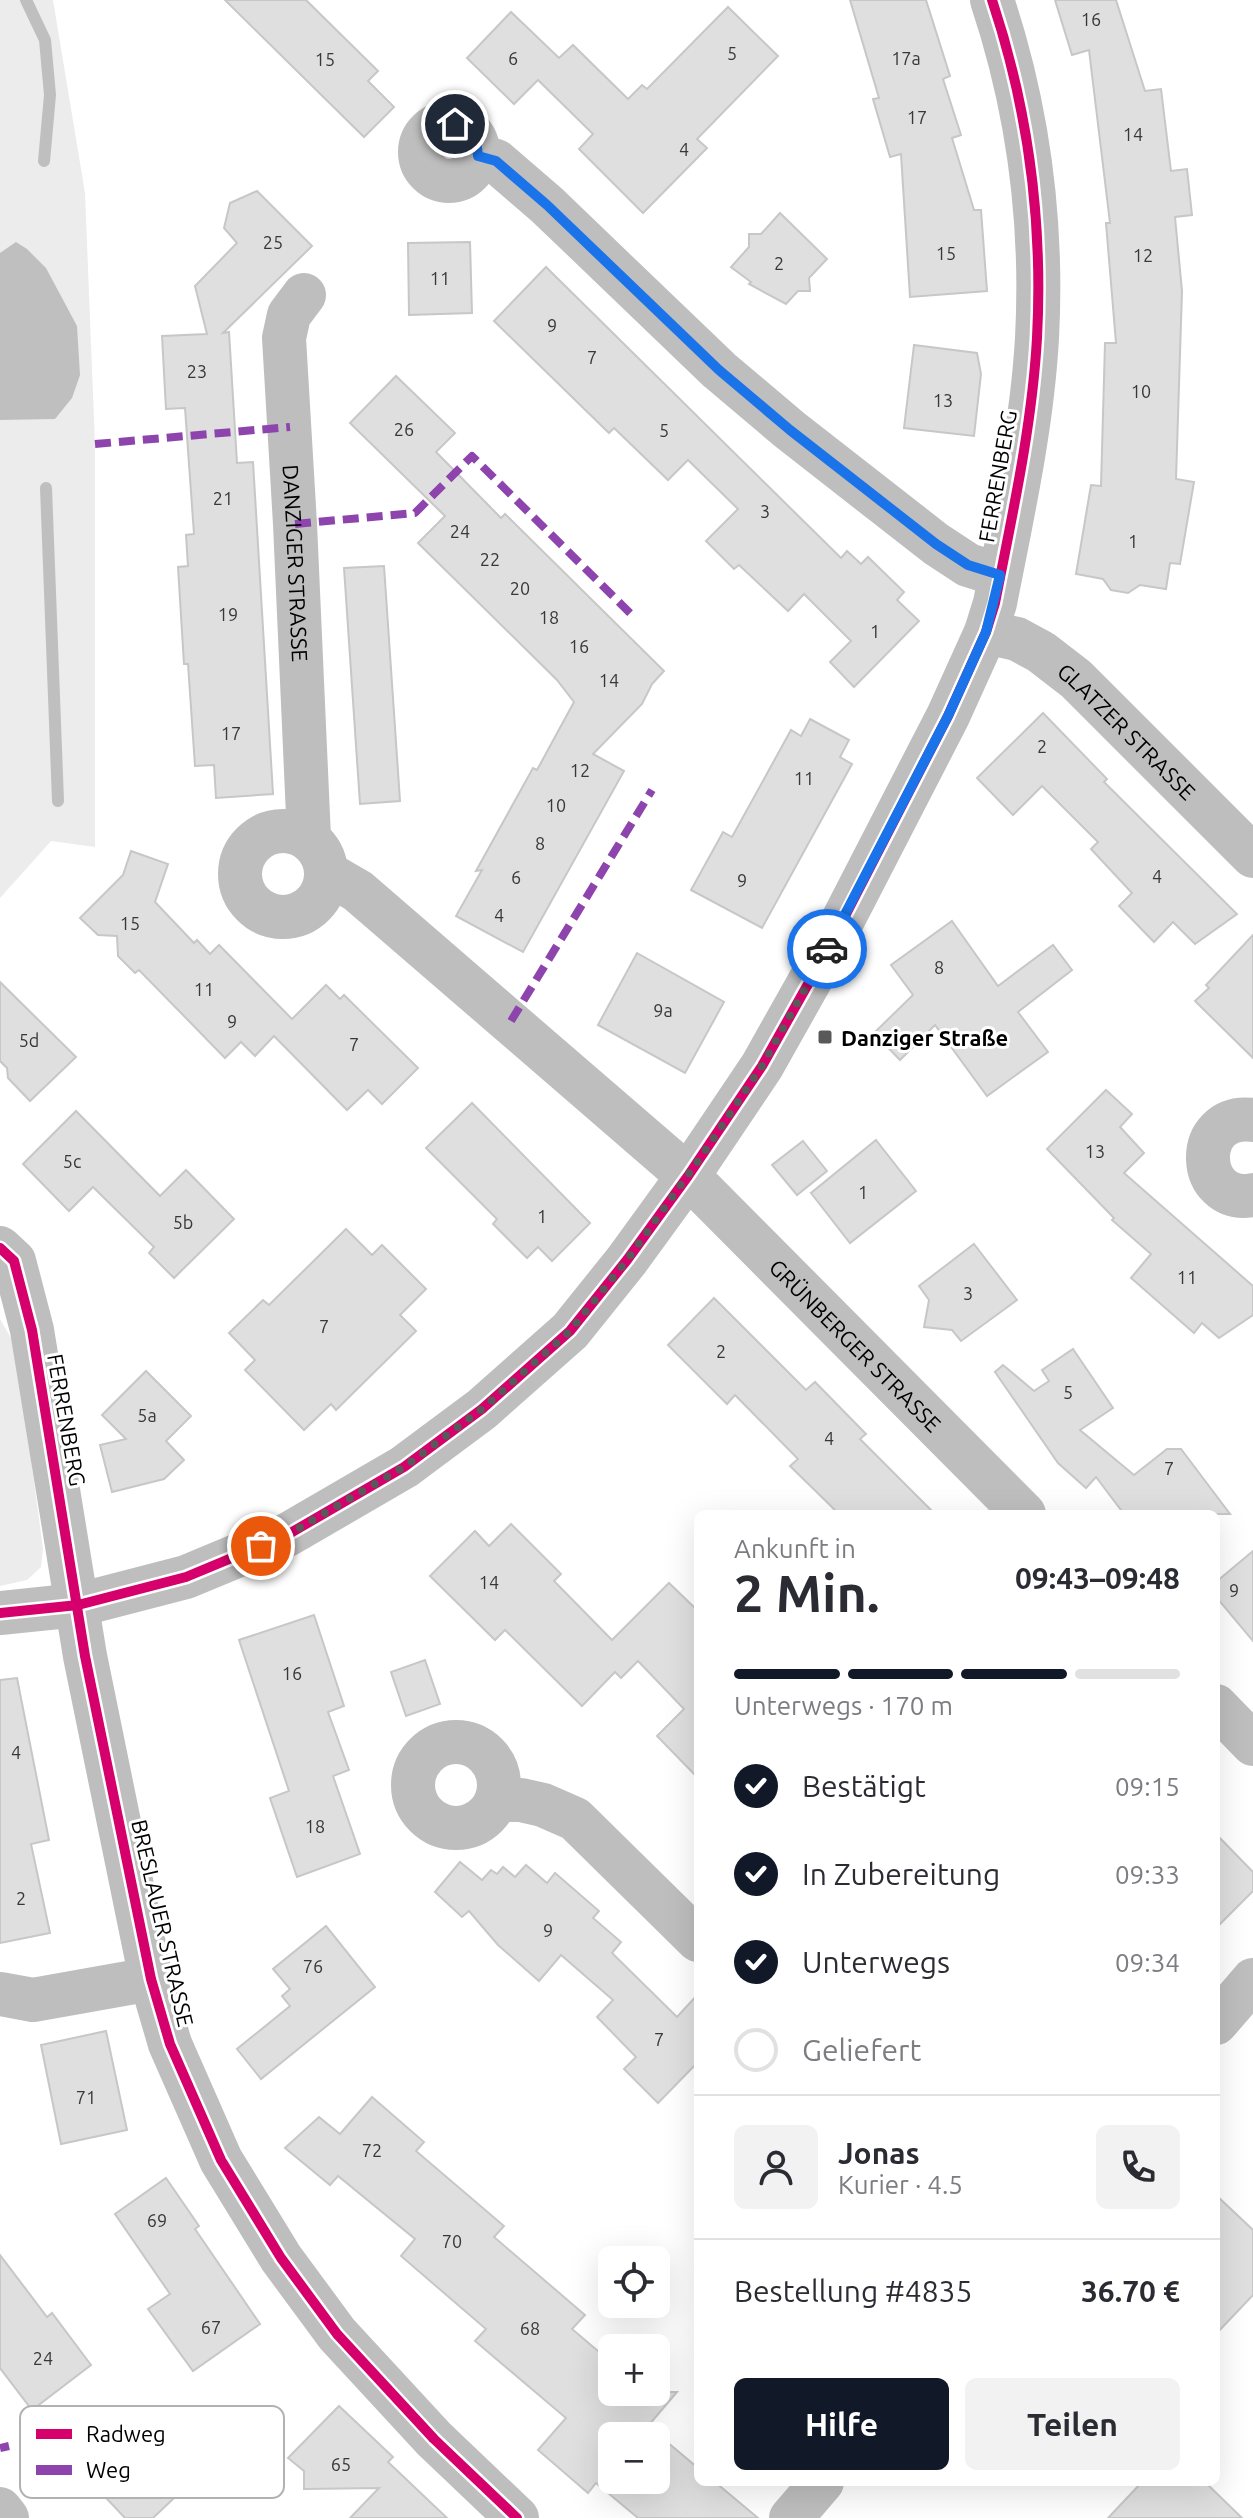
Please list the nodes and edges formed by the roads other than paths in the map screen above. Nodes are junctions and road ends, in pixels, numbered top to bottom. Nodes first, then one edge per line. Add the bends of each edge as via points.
1 (992, 0) edge
2 (478, 156) dead end
3 (304, 295) dead end
4 (1000, 575) junction
5 (986, 632) junction
6 (1253, 856) edge
7 (1253, 1120) edge
8 (688, 1176) junction
9 (1253, 1195) edge
10 (0, 1248) edge
11 (1020, 1510) edge
12 (78, 1605) junction
13 (0, 1613) edge
14 (1220, 1710) edge
15 (1253, 1744) edge
16 (497, 1800) dead end
17 (694, 1936) edge
18 (151, 1979) junction
19 (1253, 1980) edge
20 (0, 1994) edge
21 (1220, 2018) edge
22 (819, 2486) edge
23 (0, 2509) edge
24 (7, 2518) edge
25 (517, 2518) edge
26 (791, 2518) edge

1 - 4 street, FERRENBERG via 1020,98 1036,222 1037,336 1031,404
2 - 4 street via 496,161 547,205 719,370 790,430 936,544 968,565
3 - 8 street, DANZIGER STRASSE via 289,315 284,338 318,856
4 - 5 street, FERRENBERG
5 - 6 street, GLATZER STRASSE via 1017,639 1076,679
5 - 8 street, FERRENBERG via 830,945 762,1066
7 - 9 street via 1226,1124 1210,1142 1207,1155 1208,1168 1222,1189
8 - 11 street, GRÜNBERGER STRASSE
8 - 12 street, FERRENBERG via 570,1331 482,1409 404,1467 287,1535 186,1577
10 - 12 street, FERRENBERG via 14,1261 32,1330
12 - 13 street, FERRENBERG
12 - 18 street, BRESLAUER STRASSE
14 - 15 street
16 - 17 street via 543,1805 575,1819
18 - 20 street via 33,2000
18 - 25 street, BRESLAUER STRASSE via 170,2044 221,2160 281,2258 337,2334 434,2439
19 - 21 street
22 - 26 street
23 - 24 street

